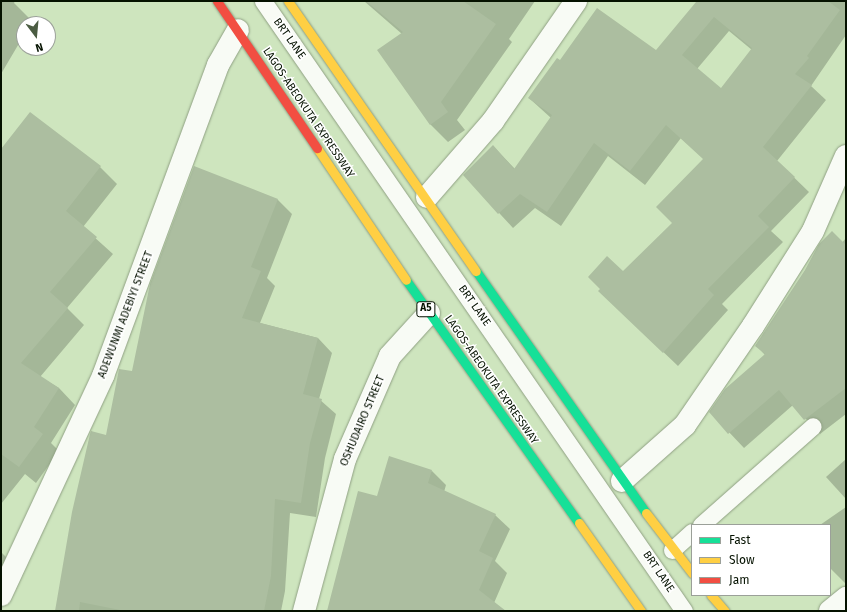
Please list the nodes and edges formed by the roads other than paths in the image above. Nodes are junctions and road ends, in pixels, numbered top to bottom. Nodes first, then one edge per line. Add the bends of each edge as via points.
1 (217, 1) edge
2 (263, 1) edge
3 (288, 1) edge
4 (576, 1) edge
5 (238, 30) junction
6 (846, 156) edge
7 (427, 197) junction
8 (429, 313) junction
9 (813, 426) dead end
10 (622, 481) junction
11 (701, 524) edge
12 (691, 533) edge
13 (672, 550) junction
14 (691, 572) edge
15 (1, 595) edge
16 (713, 596) edge
17 (846, 598) edge
18 (304, 611) edge
19 (641, 611) edge
20 (684, 611) edge
21 (725, 611) edge
22 (830, 611) edge

1 - 5 highway, LAGOS-ABEOKUTA EXPRESSWAY / A5
2 - 20 lane, BRT LANE
3 - 7 highway
4 - 7 street via 494,122
5 - 8 highway, LAGOS-ABEOKUTA EXPRESSWAY / A5
5 - 15 street, ADEWUNMI ADEBIYI STREET via 218,65 103,376
6 - 10 street via 813,231 690,419
7 - 10 highway
8 - 18 street, OSHUDAIRO STREET via 390,356 345,459
8 - 19 highway, LAGOS-ABEOKUTA EXPRESSWAY / A5
9 - 11 lane
10 - 13 highway
12 - 13 lane
13 - 14 highway
16 - 21 highway
17 - 22 street

